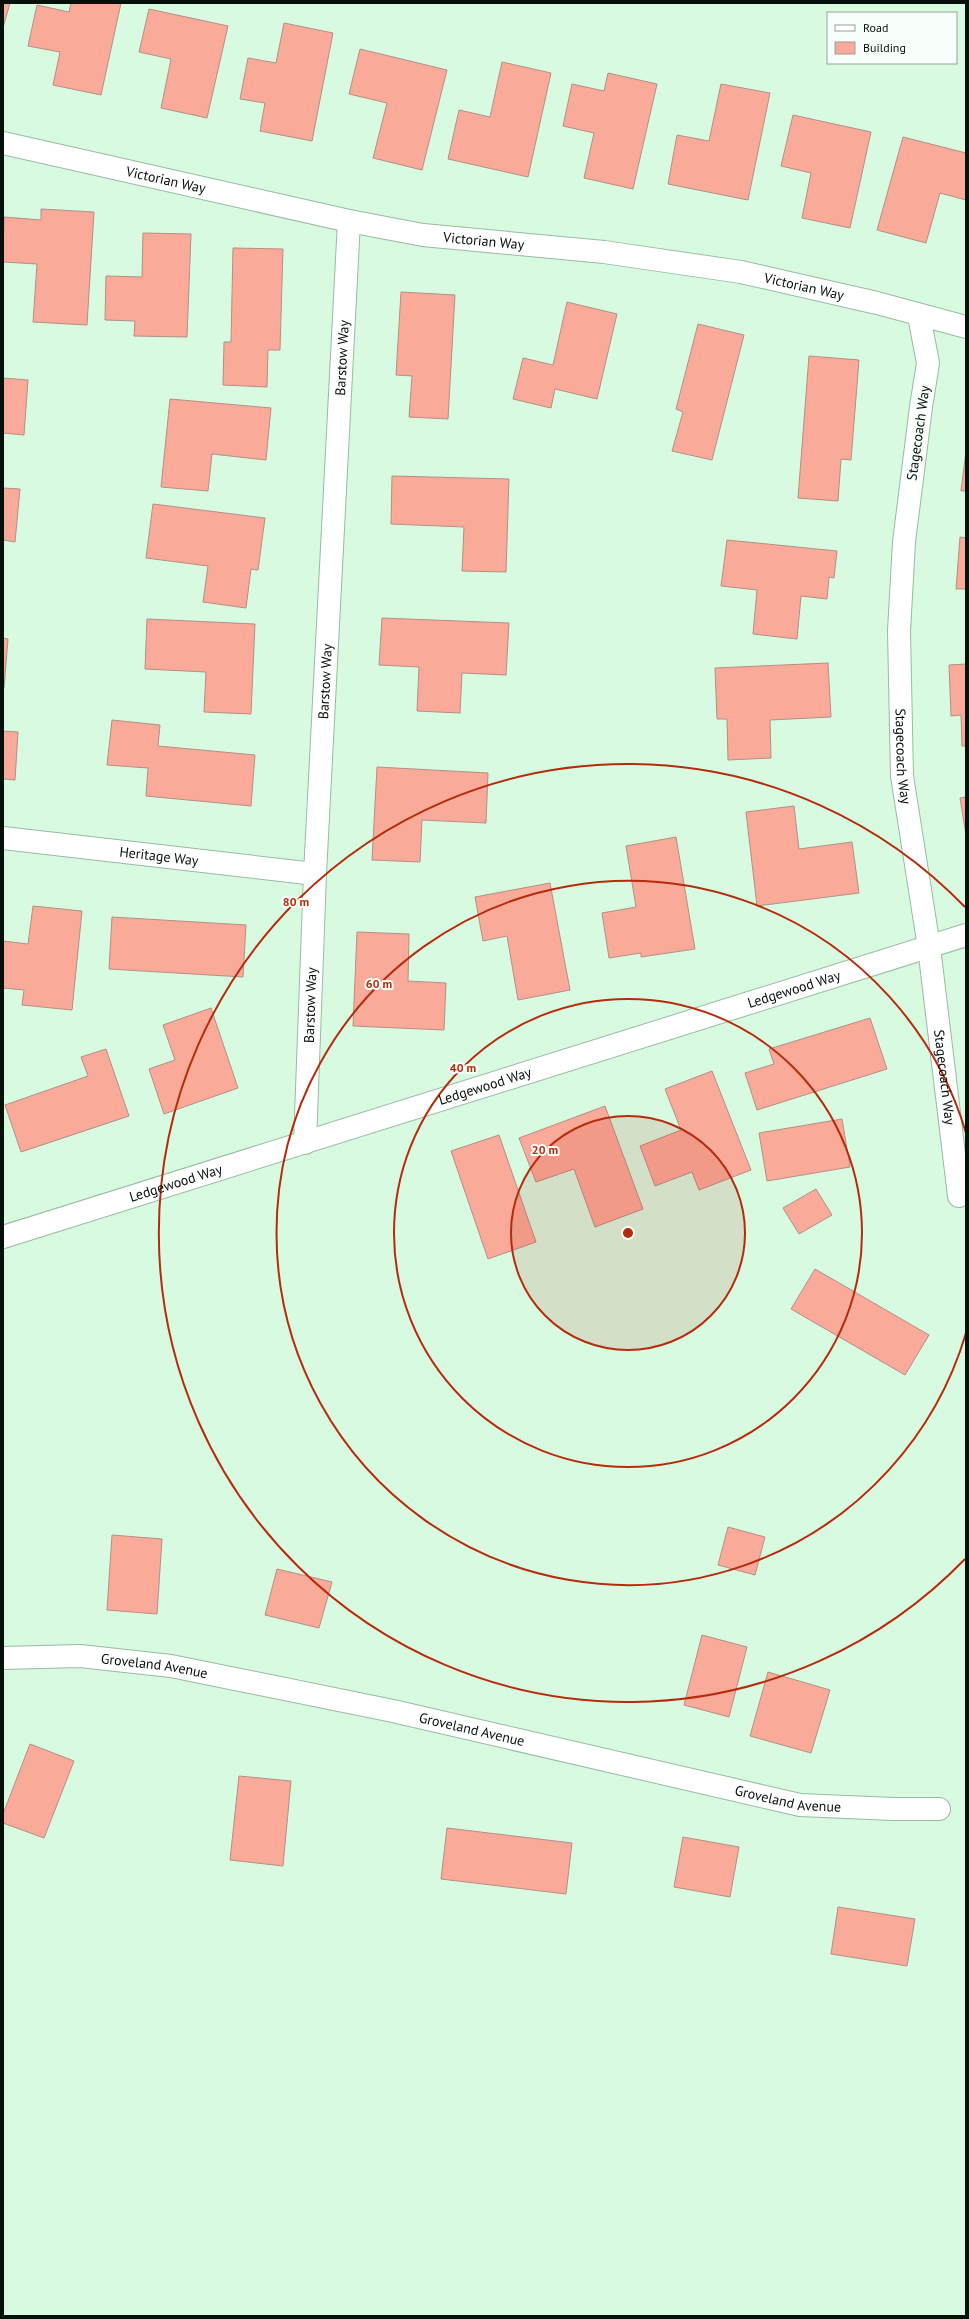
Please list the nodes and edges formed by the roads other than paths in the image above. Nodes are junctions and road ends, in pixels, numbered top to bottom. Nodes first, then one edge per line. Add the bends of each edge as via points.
1 (3, 143) edge
2 (349, 221) junction
3 (919, 316) junction
4 (966, 327) edge
5 (3, 838) edge
6 (315, 874) junction
7 (966, 935) edge
8 (930, 947) junction
9 (305, 1143) junction
10 (959, 1196) dead end
11 (3, 1237) edge
12 (3, 1658) edge
13 (938, 1809) dead end

1 - 2 street, Victorian Way
2 - 3 street, Victorian Way via 423,235 604,252 741,272 877,303
2 - 6 street, Barstow Way
3 - 4 street, Victorian Way
3 - 8 street, Stagecoach Way via 928,363 904,542 899,632 902,776
5 - 6 street, Heritage Way
6 - 9 street, Barstow Way
7 - 8 street, Ledgewood Way
8 - 9 street, Ledgewood Way
8 - 10 street, Stagecoach Way
9 - 11 street, Ledgewood Way
12 - 13 street, Groveland Avenue via 80,1656 171,1666 401,1713 800,1805

